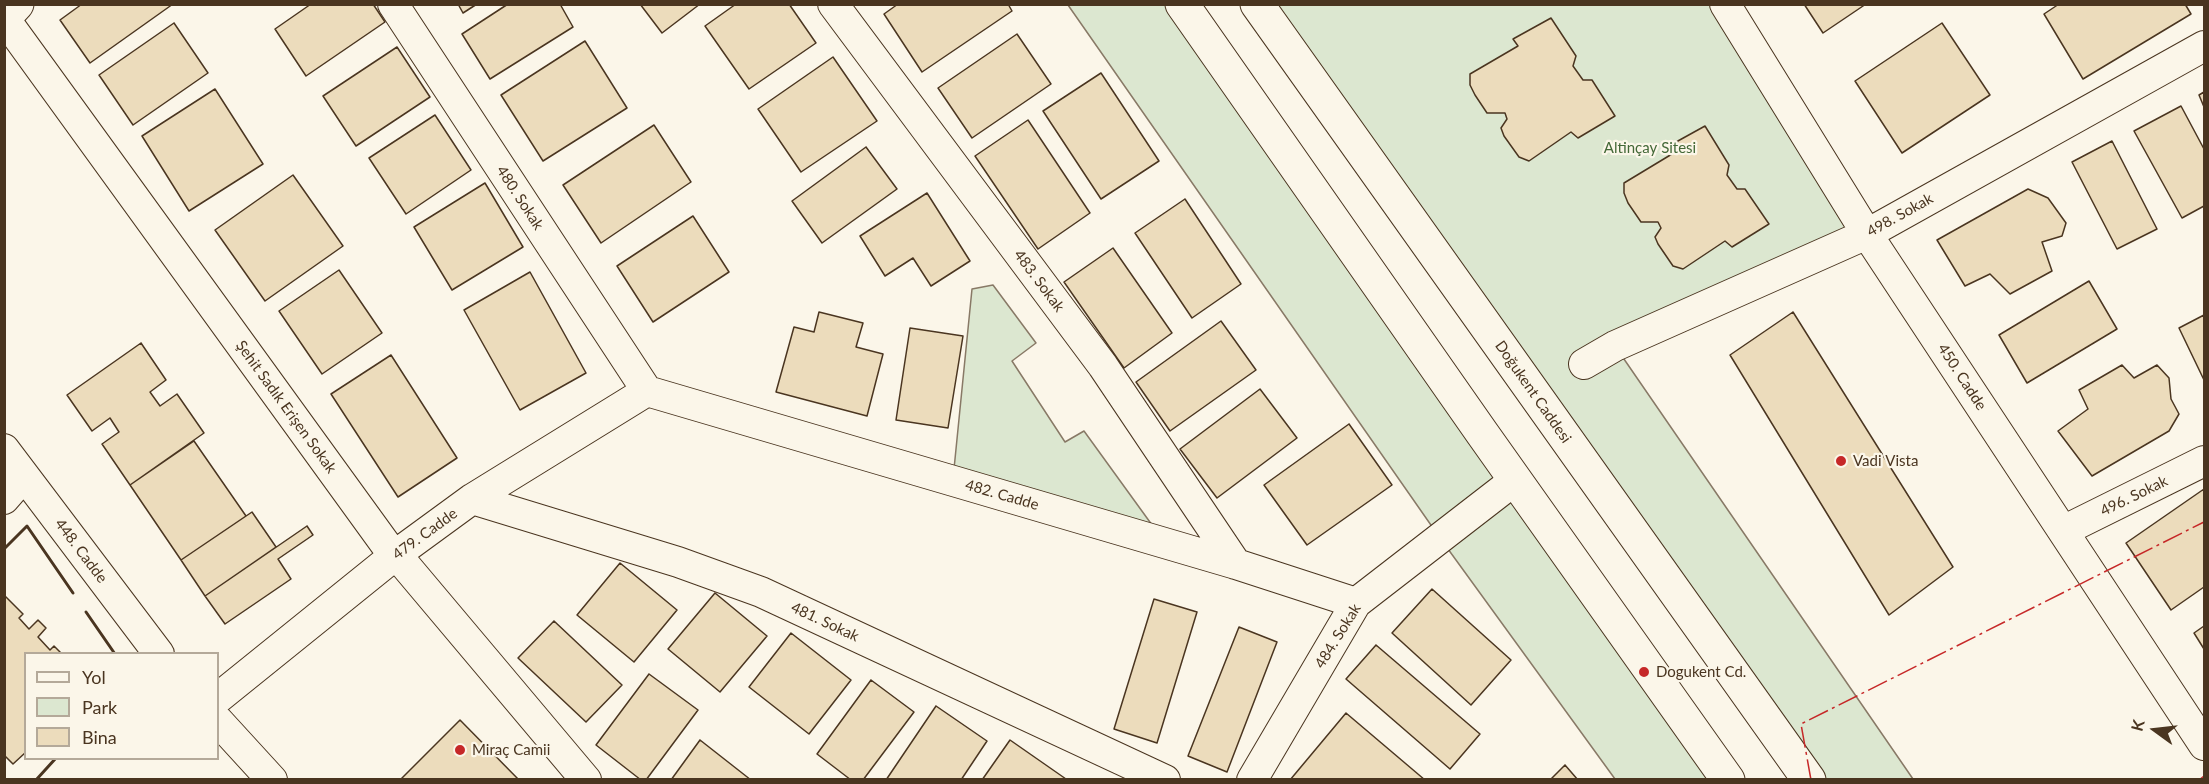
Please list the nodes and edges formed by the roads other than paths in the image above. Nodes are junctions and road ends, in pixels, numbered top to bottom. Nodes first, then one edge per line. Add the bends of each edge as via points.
1 (17, 4) edge
2 (393, 4) edge
3 (833, 4) edge
4 (1182, 4) edge
5 (1257, 4) edge
6 (1725, 4) edge
7 (4, 18) edge
8 (2205, 46) edge
9 (1867, 234) junction
10 (1584, 364) dead end
11 (647, 391) junction
12 (4, 449) edge
13 (2205, 461) edge
14 (24, 476) junction
15 (1515, 480) junction
16 (4, 499) edge
17 (472, 499) junction
18 (2064, 531) junction
19 (394, 556) junction
20 (1236, 564) junction
21 (1356, 603) junction
22 (157, 652) edge
23 (219, 697) edge
24 (219, 722) edge
25 (2205, 745) edge
26 (272, 780) edge
27 (586, 780) edge
28 (1165, 780) edge
29 (1252, 780) edge
30 (1728, 780) edge
31 (1809, 780) edge

1 - 7 main road
2 - 11 street, 480. Sokak
3 - 20 street, 483. Sokak via 1103,366
4 - 15 main road
5 - 31 main road, Doğukent Caddesi
6 - 9 street, 450. Cadde
7 - 19 street, Şehit Sadık Erişen Sokak
8 - 9 street, 498. Sokak
9 - 10 street, 498. Sokak via 1615,346
9 - 18 street, 450. Cadde
11 - 17 street, 479. Cadde
11 - 20 street, 482. Cadde
12 - 14 street, 448. Cadde
13 - 18 street, 496. Sokak
14 - 16 street
14 - 22 street, 448. Cadde
15 - 21 street, 484. Sokak
15 - 30 main road
17 - 19 street, 479. Cadde
17 - 28 street, 481. Sokak via 678,562 761,592
18 - 25 street, 450. Cadde
19 - 23 street, 479. Cadde
19 - 27 street, Şehit Sadık Erişen Sokak
20 - 21 street, 482. Cadde
21 - 29 street, 484. Sokak
24 - 26 street

